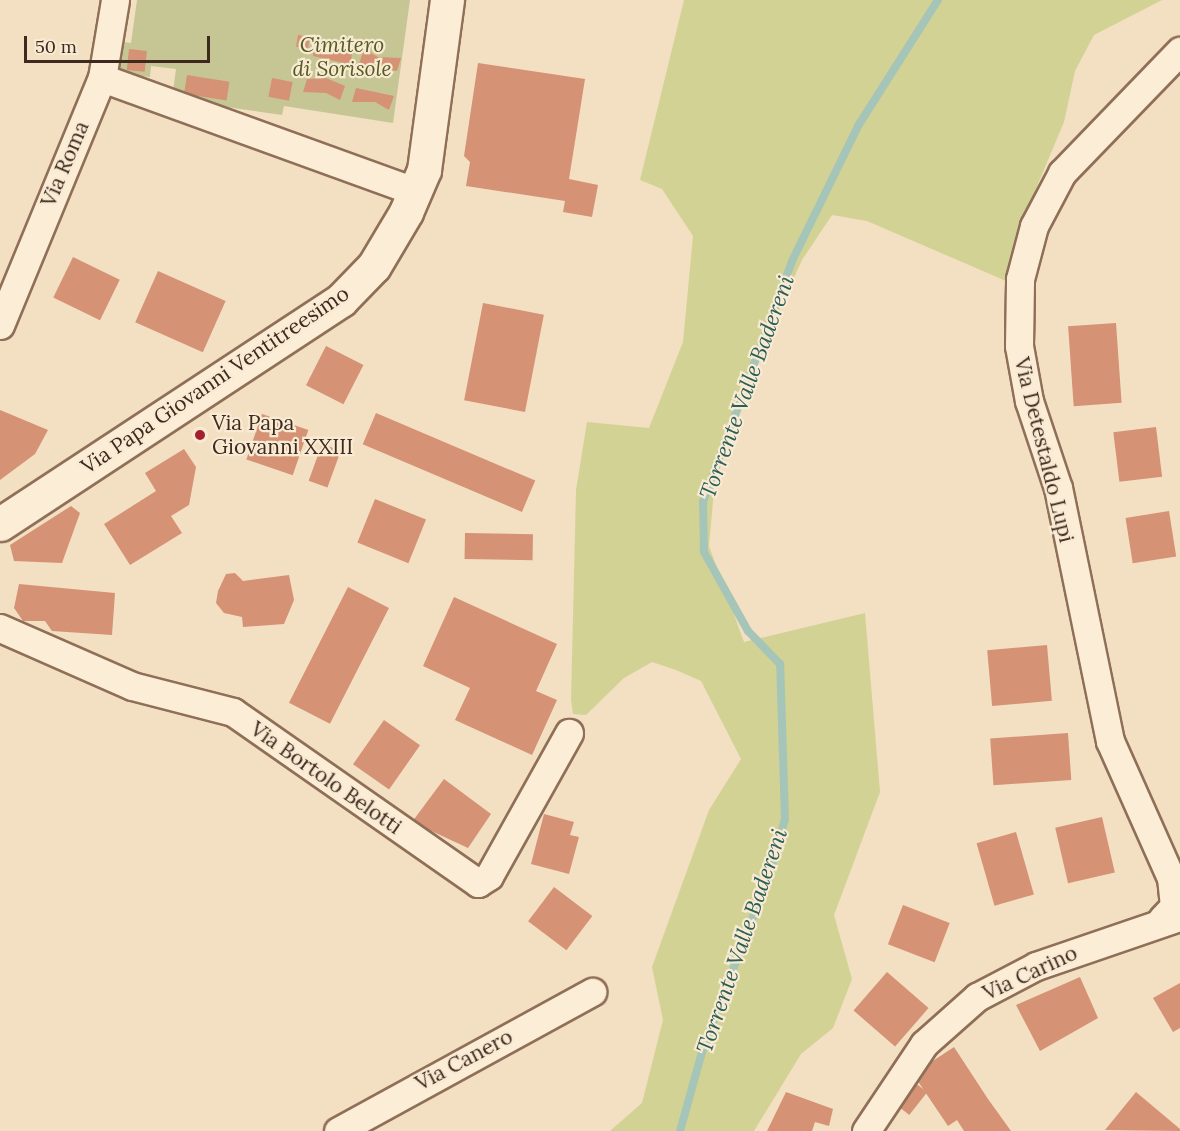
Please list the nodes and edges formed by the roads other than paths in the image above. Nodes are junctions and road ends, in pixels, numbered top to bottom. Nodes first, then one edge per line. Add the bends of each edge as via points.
1 (115, 0) edge
2 (447, 0) edge
3 (1180, 51) edge
4 (102, 78) junction
5 (415, 190) junction
6 (0, 325) edge
7 (3, 521) edge
8 (0, 628) edge
9 (569, 733) dead end
10 (1171, 918) edge
11 (592, 992) dead end
12 (338, 1131) edge
13 (866, 1131) edge

1 - 4 street, Via Roma
2 - 5 street, Via Papa Giovanni Ventitreesimo via 430,144
3 - 10 street, Via Detestaldo Lupi via 1062,173 1034,226 1020,279 1018,346 1029,401 1058,488 1110,741 1171,878
4 - 5 street
4 - 6 street, Via Roma
5 - 7 street, Via Papa Giovanni Ventitreesimo via 374,266 341,300
8 - 9 street, Via Bortolo Belotti via 132,686 233,712 478,883 489,876
10 - 13 street, Via Carino via 1036,966 977,996 924,1044
11 - 12 street, Via Canero

